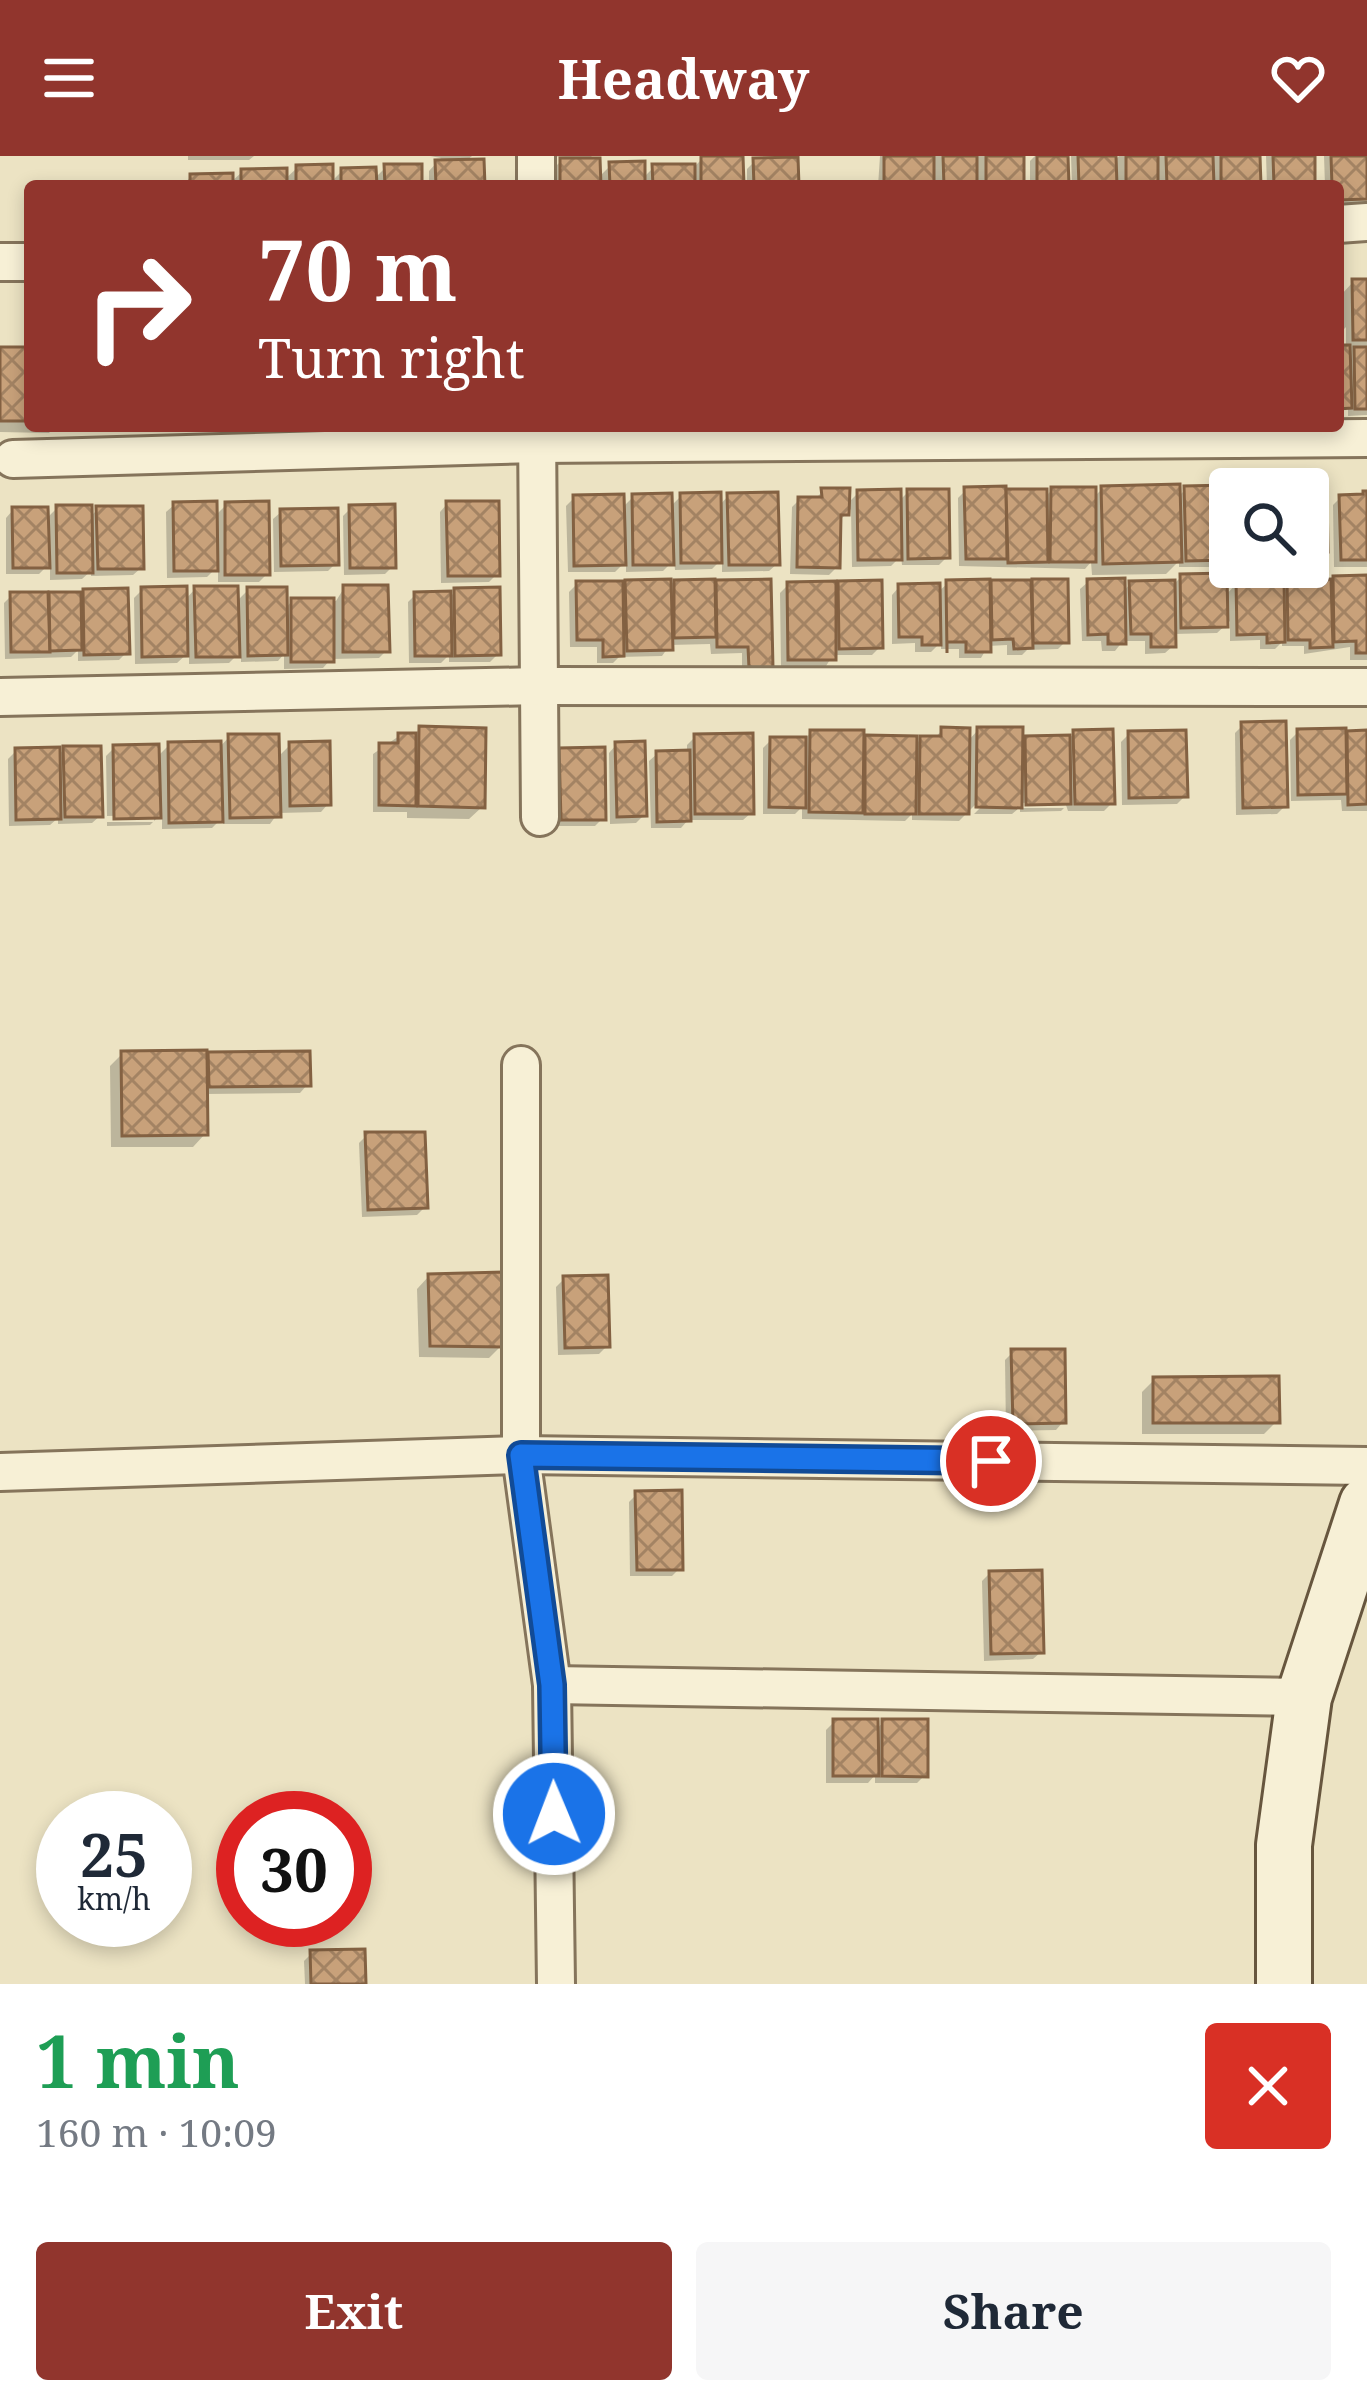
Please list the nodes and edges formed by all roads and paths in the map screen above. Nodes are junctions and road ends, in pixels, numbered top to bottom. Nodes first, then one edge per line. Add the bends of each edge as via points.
1 (537, 435) edge
2 (1367, 438) edge
3 (14, 459) dead end
4 (539, 686) junction
5 (1367, 687) edge
6 (0, 697) edge
7 (540, 817) dead end
8 (521, 1065) dead end
9 (521, 1455) junction
10 (1367, 1466) edge
11 (0, 1472) edge
12 (1367, 1504) edge
13 (552, 1685) junction
14 (1304, 1697) junction
15 (556, 1984) edge
16 (1284, 1984) edge

1 - 2 street
1 - 3 street
1 - 4 street
4 - 5 street
4 - 6 street
4 - 7 street
8 - 9 street
9 - 10 street
9 - 11 street
9 - 13 street
12 - 14 street
13 - 14 street
13 - 15 street
14 - 16 street via 1284,1845

